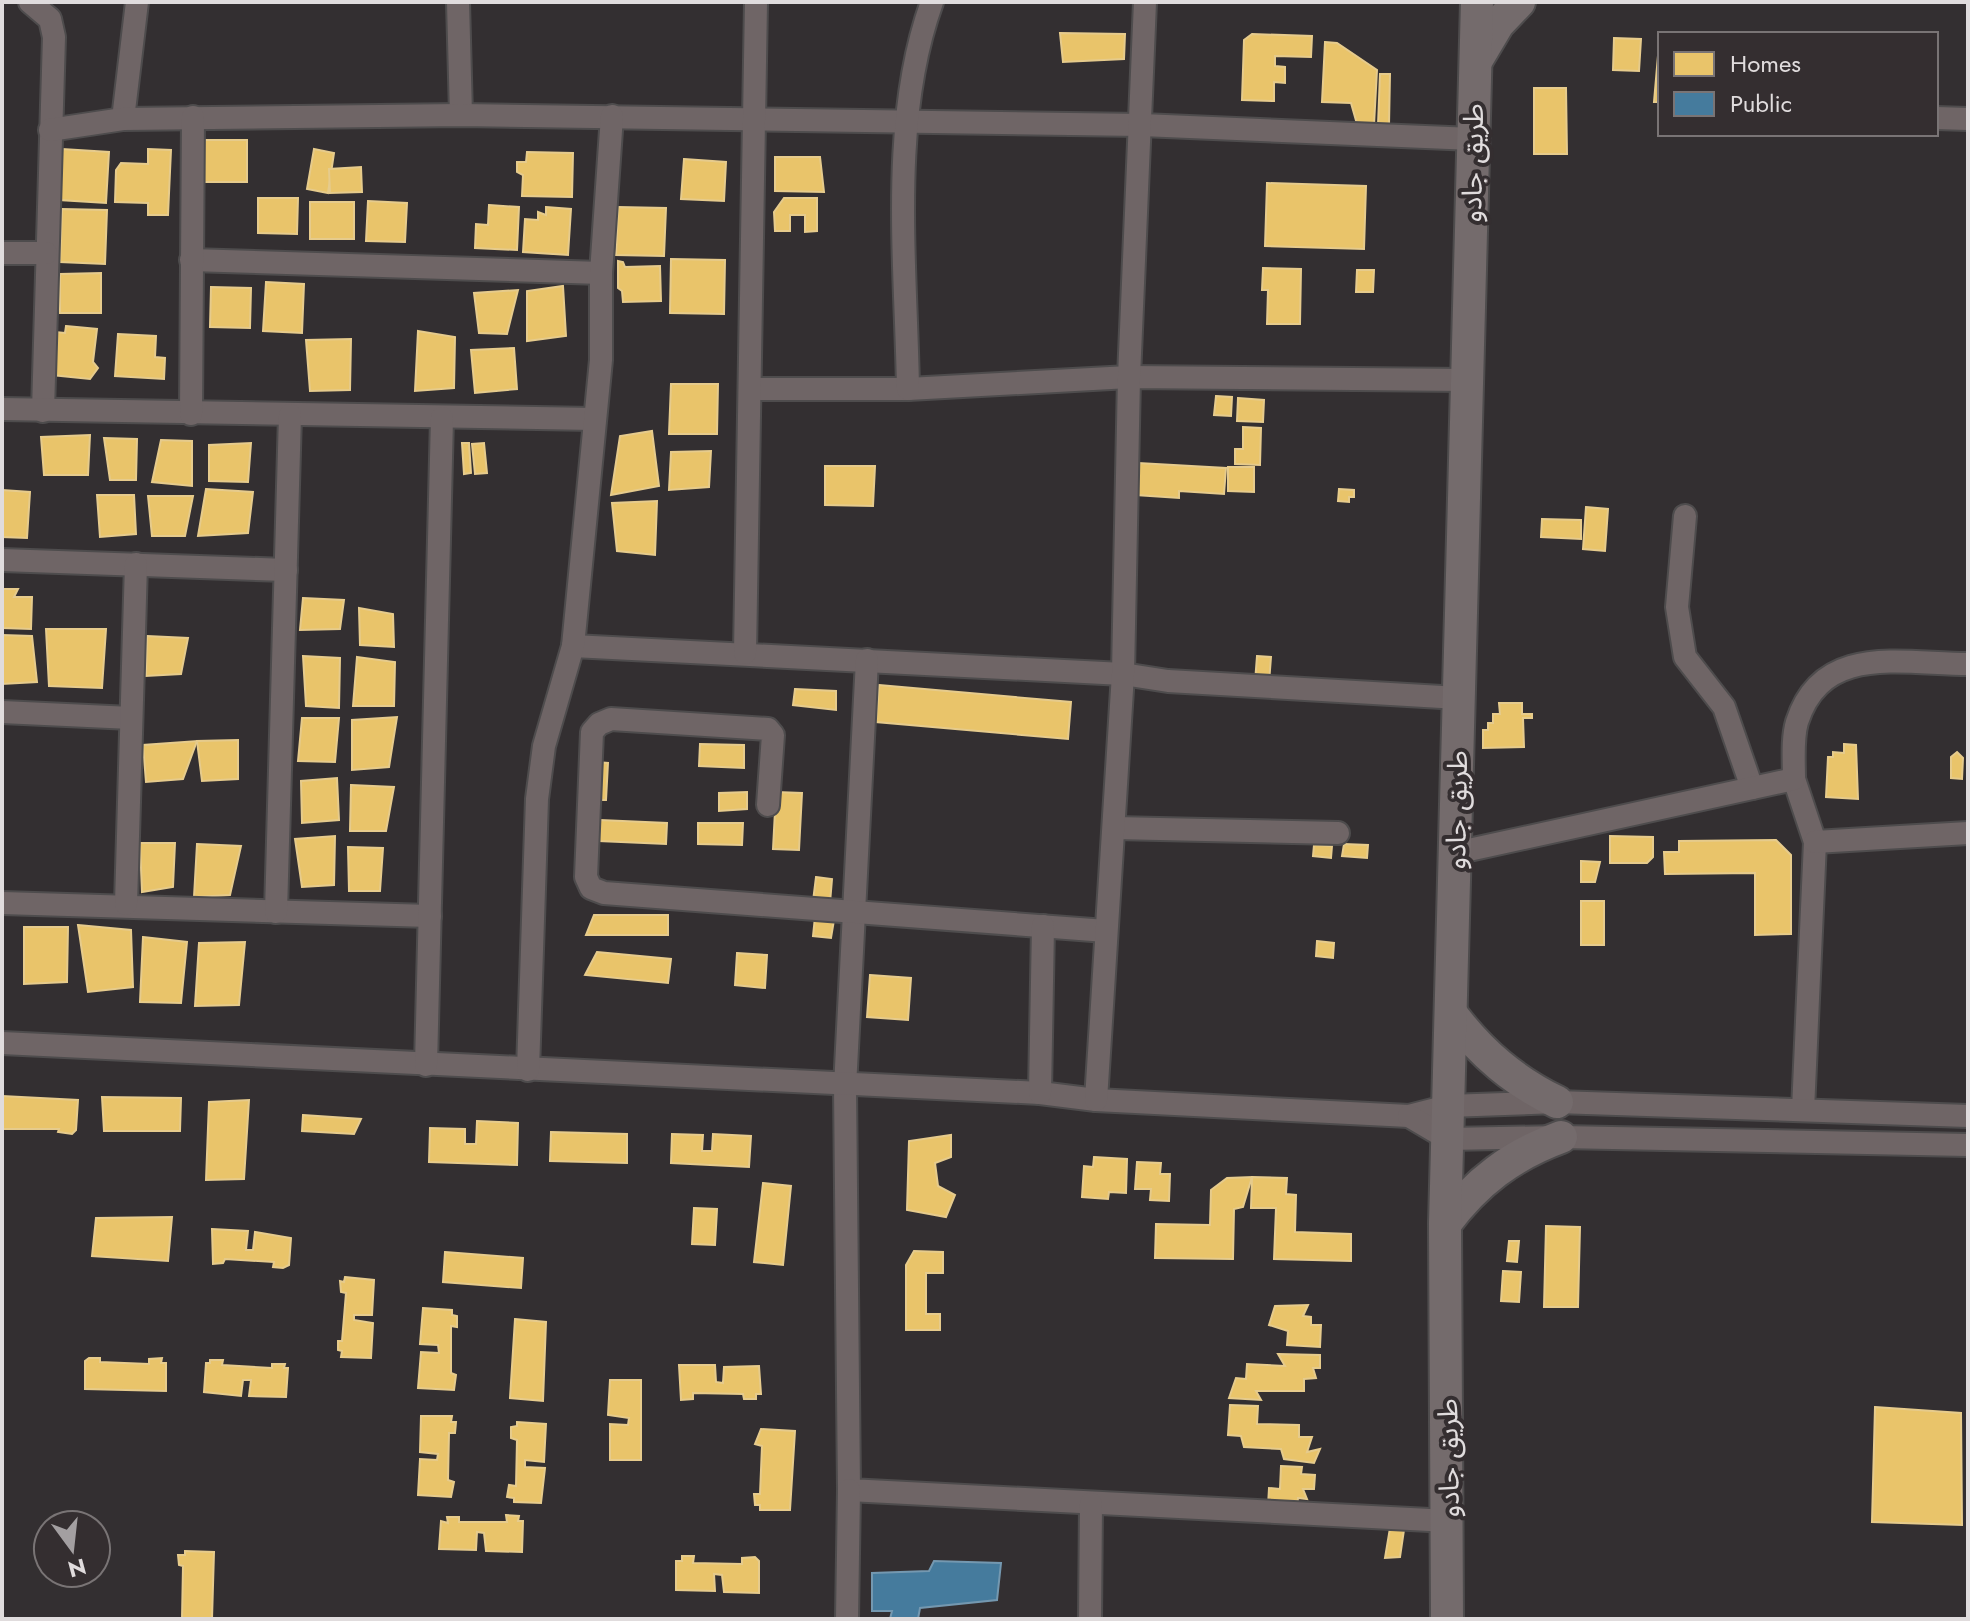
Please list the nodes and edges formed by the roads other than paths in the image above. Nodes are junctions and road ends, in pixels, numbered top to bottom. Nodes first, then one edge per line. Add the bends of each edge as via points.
1 (30, 2) edge
2 (137, 2) edge
3 (458, 2) edge
4 (756, 2) edge
5 (932, 2) edge
6 (1145, 2) edge
7 (1477, 2) edge
8 (1519, 2) edge
9 (1475, 64) junction
10 (461, 115) junction
11 (612, 116) junction
12 (193, 117) junction
13 (754, 118) junction
14 (1938, 118) edge
15 (123, 119) junction
16 (1968, 119) edge
17 (905, 120) junction
18 (1142, 125) junction
19 (50, 130) junction
20 (1473, 139) junction
21 (2, 253) edge
22 (46, 253) junction
23 (191, 260) junction
24 (601, 273) junction
25 (1129, 377) junction
26 (1467, 380) junction
27 (752, 389) junction
28 (908, 389) junction
29 (2, 409) edge
30 (43, 411) junction
31 (191, 414) junction
32 (290, 415) junction
33 (442, 418) junction
34 (594, 419) junction
35 (1685, 516) dead end
36 (2, 560) edge
37 (136, 564) junction
38 (286, 570) junction
39 (573, 646) junction
40 (745, 653) junction
41 (867, 660) junction
42 (1968, 664) edge
43 (1123, 674) junction
44 (1459, 698) junction
45 (2, 712) edge
46 (131, 718) junction
47 (1794, 779) junction
48 (1752, 788) junction
49 (768, 805) dead end
50 (1115, 828) junction
51 (1338, 833) dead end
52 (1968, 833) edge
53 (1815, 842) junction
54 (1455, 853) junction
55 (2, 903) edge
56 (126, 904) junction
57 (855, 910) junction
58 (276, 912) junction
59 (430, 916) junction
60 (1043, 926) junction
61 (1106, 931) junction
62 (1453, 1016) junction
63 (2, 1043) edge
64 (426, 1065) junction
65 (528, 1070) junction
66 (845, 1087) junction
67 (1040, 1093) junction
68 (1096, 1100) junction
69 (1557, 1102) junction
70 (1448, 1106) junction
71 (1803, 1110) junction
72 (1409, 1116) junction
73 (1968, 1116) edge
74 (1561, 1137) junction
75 (1448, 1139) junction
76 (1968, 1145) edge
77 (1445, 1224) junction
78 (849, 1490) junction
79 (1091, 1504) junction
80 (1449, 1521) junction
81 (847, 1619) edge
82 (1090, 1619) edge
83 (1447, 1619) edge

1 - 19 street via 50,19 54,37
2 - 15 street
3 - 10 street
4 - 13 street
5 - 17 street via 919,37
6 - 18 street
7 - 9 highway, طريق جادو
8 - 9 highway via 1498,24
9 - 20 highway, طريق جادو
10 - 11 street
10 - 12 street
11 - 13 street
11 - 24 street
12 - 15 street
12 - 23 street
13 - 17 street
13 - 27 street
14 - 16 street
15 - 19 street
17 - 18 street
17 - 28 street
18 - 20 street
18 - 25 street
19 - 22 street
20 - 26 highway, طريق جادو
21 - 22 street
22 - 30 street
23 - 24 street
23 - 31 street
24 - 34 street via 604,324
25 - 26 street
25 - 28 street
25 - 43 street
26 - 44 highway, طريق جادو
27 - 28 street
27 - 40 street
29 - 30 street
30 - 31 street
31 - 32 street
32 - 33 street
32 - 38 street
33 - 34 street
33 - 59 street
34 - 39 street
35 - 48 street via 1677,607 1685,657 1724,707
36 - 37 street
37 - 38 street
37 - 46 street
38 - 58 street
39 - 40 street
39 - 65 street via 544,746 537,799
40 - 41 street
41 - 43 street
41 - 57 street
42 - 47 street via 1848,664 1827,675 1809,694 1796,725
43 - 44 street
43 - 50 street
44 - 54 highway, طريق جادو
45 - 46 street
46 - 56 street
47 - 48 street
47 - 53 street
48 - 54 street
49 - 57 street via 773,735 768,729 611,719 592,732 586,877 591,888 604,893
50 - 51 street
50 - 61 street
52 - 53 street
53 - 71 street
54 - 62 highway, طريق جادو
55 - 56 street
56 - 58 street
57 - 60 street
57 - 66 street
58 - 59 street
59 - 64 street
60 - 61 street
60 - 67 street
61 - 68 street
62 - 69 highway via 1509,1075
62 - 70 highway, طريق جادو
63 - 64 street
64 - 65 street
65 - 66 street
66 - 67 street
66 - 78 street
67 - 68 street
68 - 72 street
69 - 70 street
69 - 71 street
70 - 72 street
70 - 75 highway, طريق جادو
71 - 73 street
72 - 75 street
74 - 75 street
74 - 76 street
74 - 77 highway via 1495,1170
75 - 77 highway, طريق جادو
77 - 80 highway, طريق جادو
78 - 79 street
78 - 81 street
79 - 80 street
79 - 82 street
80 - 83 highway, طريق جادو

